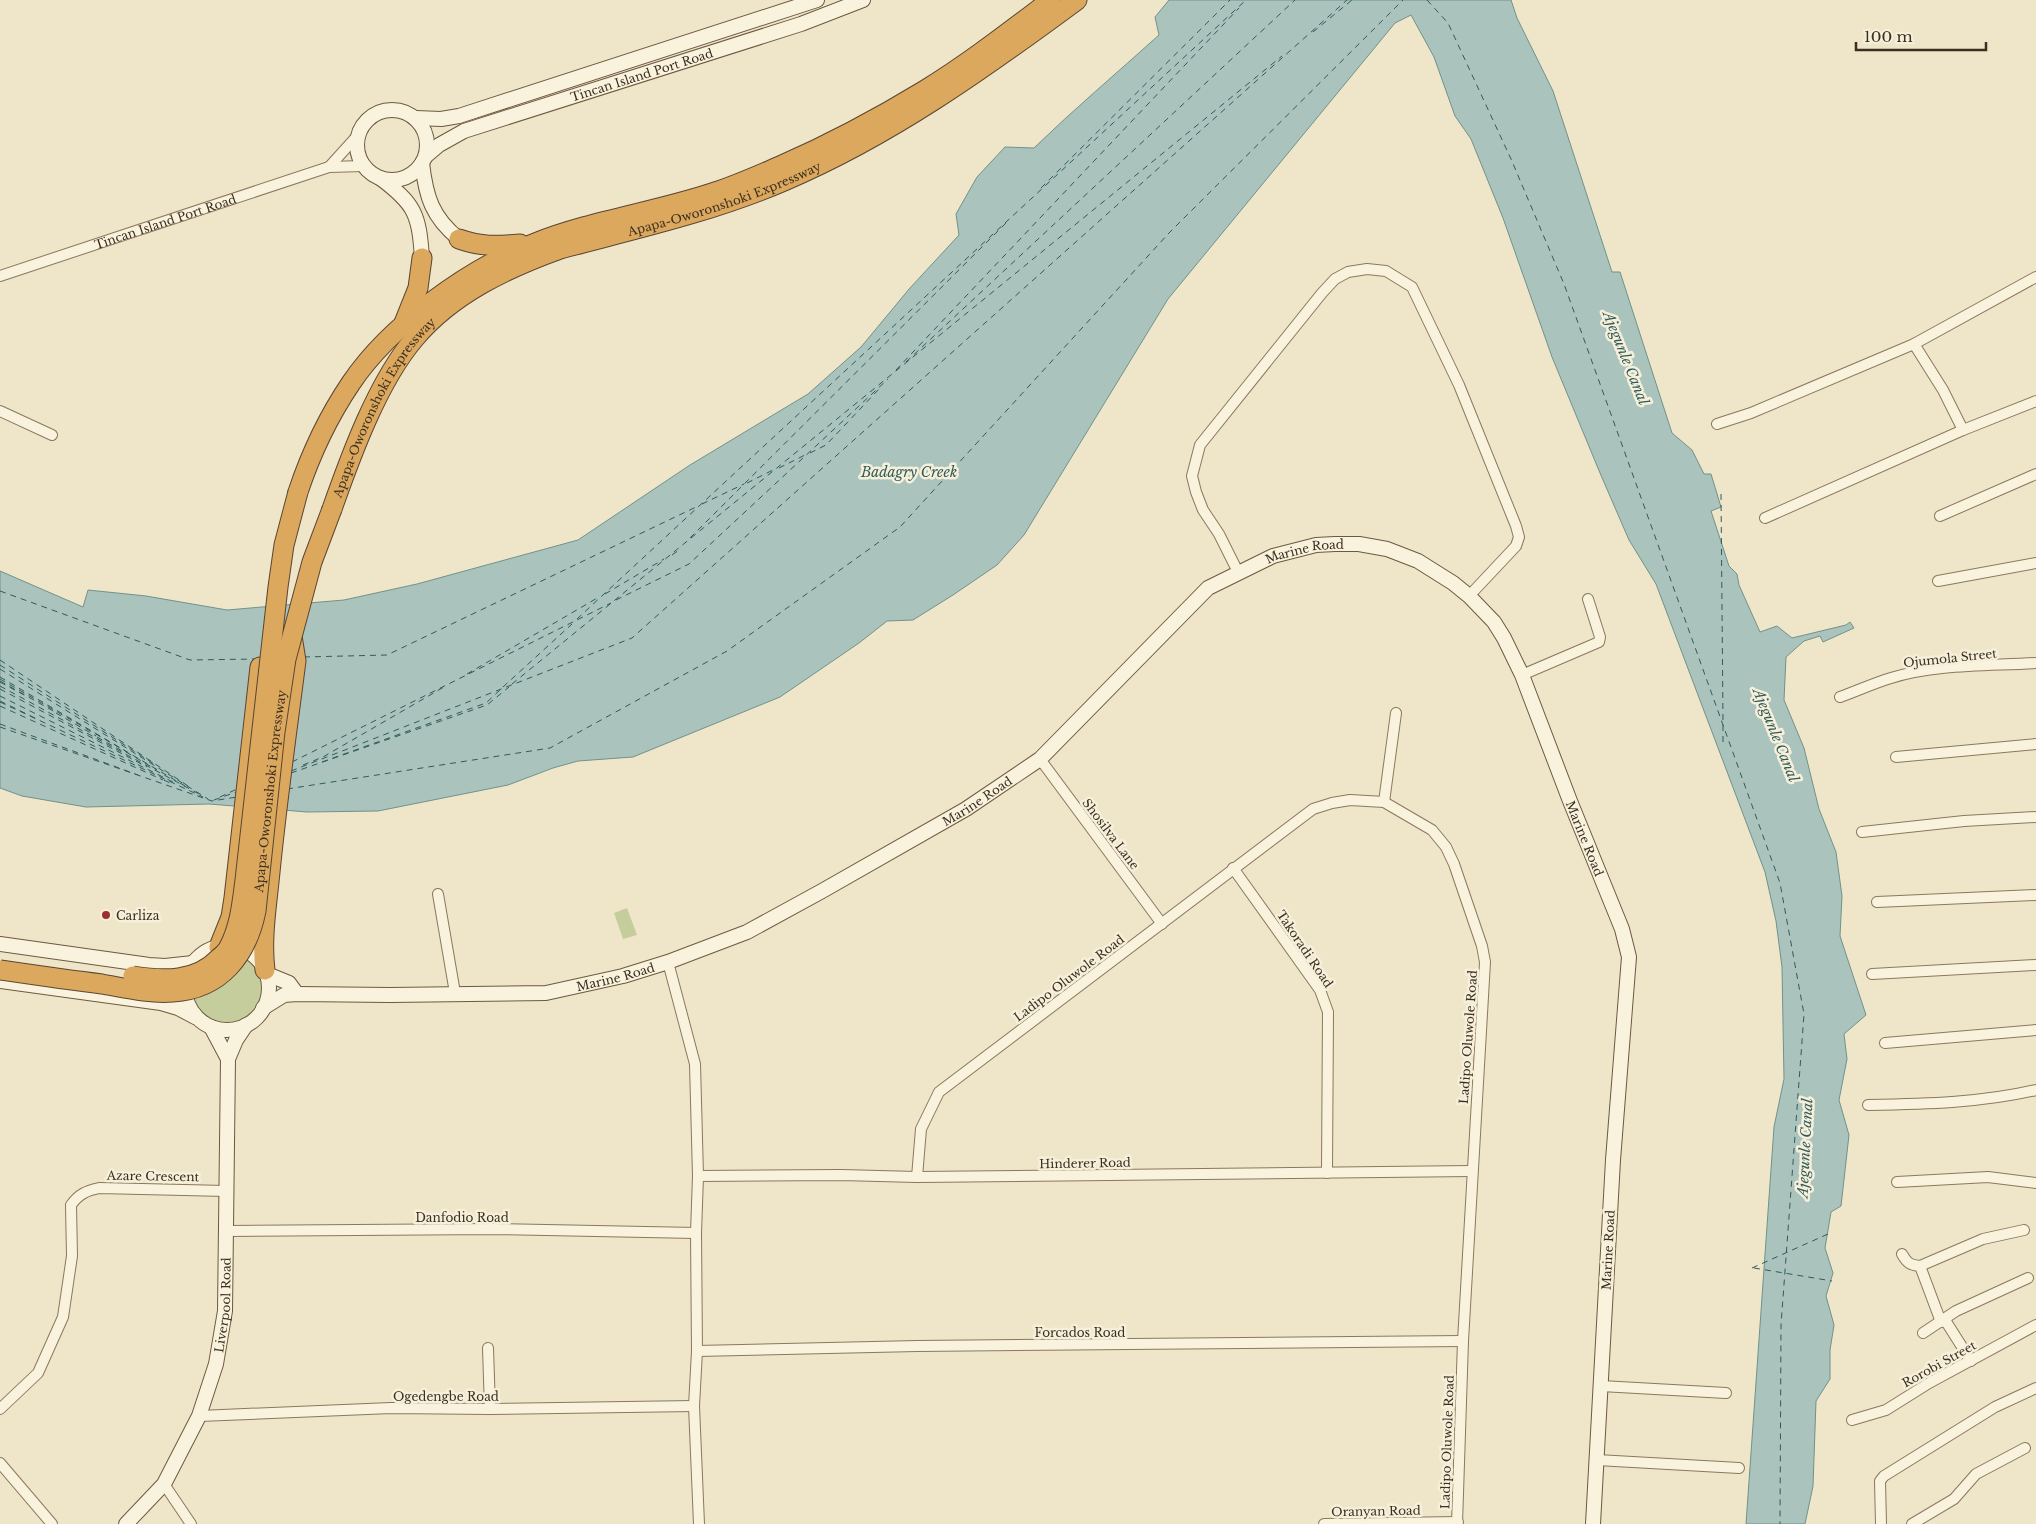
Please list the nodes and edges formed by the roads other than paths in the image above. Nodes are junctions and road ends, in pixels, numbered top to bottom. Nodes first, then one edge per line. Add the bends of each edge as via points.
1 (817, 0) edge
2 (863, 0) edge
3 (1051, 0) edge
4 (1077, 0) edge
5 (416, 118) junction
6 (358, 135) junction
7 (424, 159) junction
8 (364, 166) junction
9 (329, 167) junction
10 (379, 178) junction
11 (459, 239) joint
12 (536, 242) junction
13 (422, 258) joint
14 (0, 276) edge
15 (2036, 278) edge
16 (402, 327) junction
17 (1914, 344) junction
18 (2036, 401) edge
19 (0, 411) edge
20 (1717, 424) dead end
21 (1963, 430) junction
22 (52, 436) dead end
23 (2036, 474) edge
24 (1940, 516) dead end
25 (1766, 518) dead end
26 (2036, 563) edge
27 (1238, 572) junction
28 (1938, 581) dead end
29 (1470, 596) junction
30 (1588, 599) dead end
31 (292, 634) junction
32 (272, 635) junction
33 (2036, 663) edge
34 (1522, 675) junction
35 (1840, 698) dead end
36 (1396, 713) dead end
37 (2036, 744) edge
38 (1896, 757) dead end
39 (1040, 759) junction
40 (1384, 802) junction
41 (2036, 817) edge
42 (1862, 832) dead end
43 (1233, 868) junction
44 (438, 894) dead end
45 (2036, 895) edge
46 (1877, 902) dead end
47 (1162, 924) junction
48 (0, 944) edge
49 (219, 947) junction
50 (0, 957) edge
51 (668, 962) junction
52 (193, 963) junction
53 (2036, 965) edge
54 (0, 970) edge
55 (266, 972) junction
56 (1872, 974) dead end
57 (0, 981) edge
58 (455, 993) junction
59 (297, 994) junction
60 (263, 1008) junction
61 (198, 1018) junction
62 (246, 1025) junction
63 (211, 1027) junction
64 (2036, 1030) edge
65 (1885, 1043) dead end
66 (228, 1059) junction
67 (2036, 1090) edge
68 (1868, 1105) dead end
69 (1472, 1171) junction
70 (1327, 1173) junction
71 (698, 1176) junction
72 (917, 1177) junction
73 (1897, 1182) dead end
74 (2036, 1183) edge
75 (226, 1191) junction
76 (2024, 1230) dead end
77 (227, 1231) junction
78 (696, 1233) junction
79 (1902, 1254) dead end
80 (1920, 1266) junction
81 (2028, 1278) dead end
82 (1943, 1321) junction
83 (2036, 1325) edge
84 (1923, 1333) dead end
85 (1462, 1342) junction
86 (488, 1348) dead end
87 (697, 1351) junction
88 (1971, 1361) junction
89 (1601, 1386) junction
90 (2036, 1388) edge
91 (1726, 1393) dead end
92 (694, 1406) junction
93 (0, 1409) edge
94 (490, 1409) junction
95 (199, 1416) junction
96 (1852, 1420) dead end
97 (2025, 1448) dead end
98 (1597, 1460) junction
99 (0, 1463) edge
100 (1739, 1468) dead end
101 (164, 1484) junction
102 (1458, 1523) edge
103 (52, 1524) edge
104 (126, 1524) edge
105 (191, 1524) edge
106 (699, 1524) edge
107 (1324, 1524) edge
108 (1594, 1524) edge
109 (1881, 1524) edge
110 (1912, 1524) edge

1 - 5 street, Tincan Island Port Road via 459,116
2 - 7 street, Tincan Island Port Road via 793,27 464,131 439,145
3 - 12 highway, Apapa-Oworonshoki Expressway via 926,89 827,145 715,192
4 - 31 highway, Apapa-Oworonshoki Expressway, bridge via 937,99 826,161 715,207 535,258 505,271 453,303 415,337 385,383 343,476 312,562
5 - 6 street via 400,110 383,111 367,120
5 - 7 street via 426,136
6 - 8 street via 357,148
6 - 9 street, Tincan Island Port Road
7 - 10 street via 413,173 400,179
7 - 11 street via 428,197 436,215
8 - 9 street, Tincan Island Port Road
8 - 10 street
9 - 14 street, Tincan Island Port Road
10 - 13 street via 404,196 414,212
11 - 12 highway via 493,246
12 - 16 highway, Apapa-Oworonshoki Expressway via 494,260 431,302
13 - 16 highway via 418,288
15 - 17 street
16 - 32 highway, Apapa-Oworonshoki Expressway, bridge via 379,348 351,383 318,438 298,492 284,545
17 - 20 street via 1751,413
17 - 21 street
18 - 21 street
19 - 22 street
21 - 25 street
23 - 24 street
26 - 28 street
27 - 29 street, Marine Road via 1295,550 1359,544 1388,549 1418,561
27 - 29 street via 1196,492 1192,476 1200,445 1335,279 1348,272 1366,269 1386,271 1412,287 1459,385 1519,537 1516,546
27 - 39 street, Marine Road via 1208,588
29 - 34 street, Marine Road via 1494,622
30 - 34 street via 1599,642
31 - 54 highway, Apapa-Oworonshoki Expressway, bridge via 275,732 256,912 247,942 232,965 208,983 174,992 146,991
31 - 55 highway via 296,661 274,839 264,945
32 - 49 highway via 261,653 231,916
32 - 50 highway, Apapa-Oworonshoki Expressway, bridge via 242,904 238,927 228,949 211,967 174,979 150,979
33 - 35 street, Ojumola Street via 1911,674 1891,678
34 - 89 street, Marine Road via 1622,929 1629,957 1612,1160
36 - 40 street
37 - 38 street
39 - 47 street, Shosilva Lane
39 - 51 street, Marine Road via 966,809 747,932
40 - 43 street, Ladipo Oluwole Road via 1350,800 1313,809
40 - 69 street, Ladipo Oluwole Road via 1432,830 1446,847 1482,946 1485,976
41 - 42 street
43 - 47 street, Ladipo Oluwole Road
43 - 70 street, Takoradi Road via 1320,990 1328,1012
44 - 58 street
45 - 46 street
47 - 72 street, Ladipo Oluwole Road via 939,1092 921,1129
48 - 52 street via 149,965
49 - 52 street via 204,953
49 - 55 street via 242,949 256,957
51 - 58 street, Marine Road via 546,993
51 - 71 street via 695,1064
52 - 61 street via 185,992 189,1006
53 - 56 street
55 - 59 street via 289,983
55 - 60 street via 269,993
57 - 61 street via 160,1004
58 - 59 street, Marine Road
59 - 60 street, Marine Road via 284,995
60 - 62 street
61 - 63 street
62 - 63 street via 232,1029
62 - 66 street, Liverpool Road
63 - 66 street, Liverpool Road
64 - 65 street
66 - 75 street, Liverpool Road
67 - 68 street via 2004,1098 1954,1103
69 - 70 street, Hinderer Road
69 - 85 street, Ladipo Oluwole Road
70 - 72 street, Hinderer Road
71 - 72 street, Hinderer Road
71 - 78 street
73 - 74 street via 1988,1177
75 - 77 street, Liverpool Road
75 - 93 street, Azare Crescent via 99,1188 83,1192 71,1205 72,1256 63,1317 38,1373
76 - 80 street via 1983,1238
77 - 78 street, Danfodio Road via 492,1229
77 - 95 street, Liverpool Road via 225,1311 216,1364
78 - 87 street
79 - 80 street via 1910,1265
80 - 82 street
81 - 82 street via 1956,1311
82 - 84 street
82 - 88 street
83 - 88 street, Rorobi Street
85 - 87 street, Forcados Road
85 - 102 street, Ladipo Oluwole Road
86 - 94 street
87 - 92 street
88 - 96 street, Rorobi Street via 1886,1410
89 - 91 street
89 - 98 street, Marine Road
90 - 109 street via 1995,1406 1884,1476 1880,1481
92 - 94 street, Ogedengbe Road
92 - 106 street
94 - 95 street, Ogedengbe Road via 391,1408
95 - 101 street, Liverpool Road
97 - 110 street via 1976,1474 1954,1500
98 - 100 street
98 - 108 street, Marine Road
99 - 103 street
101 - 104 street, Liverpool Road
101 - 105 street
102 - 107 street, Oranyan Road

